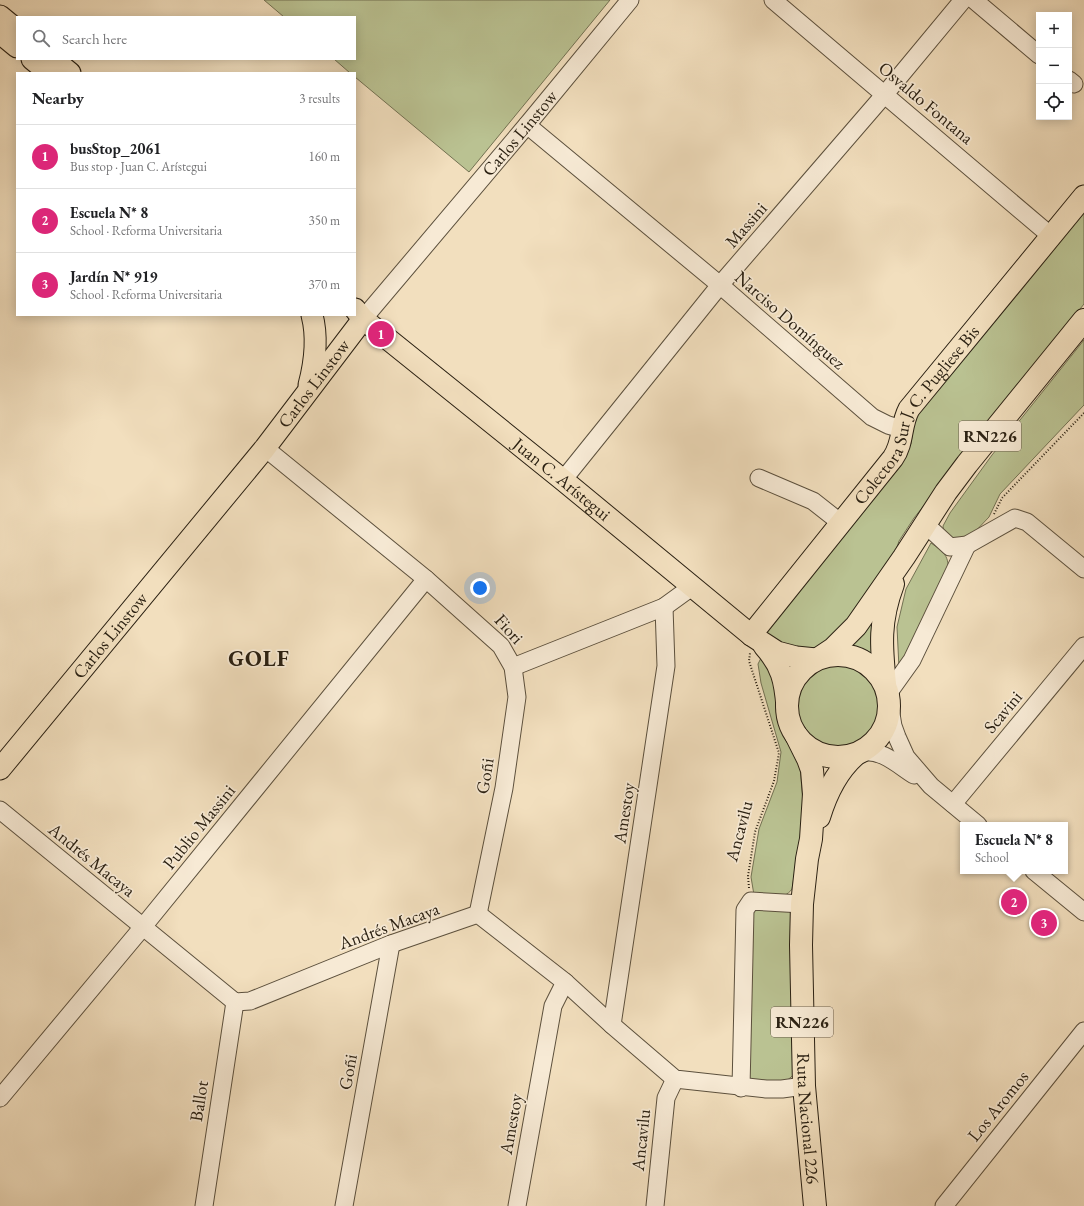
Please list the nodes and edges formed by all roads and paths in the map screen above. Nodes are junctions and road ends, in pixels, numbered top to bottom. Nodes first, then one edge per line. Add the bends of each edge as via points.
1 (630, 0) edge
2 (773, 0) edge
3 (963, 0) edge
4 (974, 0) edge
5 (0, 16) edge
6 (16, 29) edge
7 (0, 33) edge
8 (16, 46) edge
9 (1036, 52) edge
10 (33, 60) edge
11 (54, 60) edge
12 (48, 72) edge
13 (69, 72) edge
14 (884, 94) junction
15 (527, 125) junction
16 (1084, 196) edge
17 (1051, 236) junction
18 (720, 285) junction
19 (357, 314) edge
20 (312, 316) edge
21 (356, 316) edge
22 (1084, 320) edge
23 (306, 393) junction
24 (1084, 413) edge
25 (902, 429) junction
26 (265, 448) junction
27 (759, 478) dead end
28 (563, 480) junction
29 (841, 523) junction
30 (925, 524) junction
31 (974, 542) junction
32 (904, 557) junction
33 (1084, 570) edge
34 (426, 578) junction
35 (692, 586) junction
36 (664, 607) junction
37 (755, 638) junction
38 (1084, 646) edge
39 (819, 658) junction
40 (513, 667) junction
41 (887, 695) junction
42 (786, 707) junction
43 (796, 735) junction
44 (858, 753) junction
45 (0, 769) edge
46 (931, 786) junction
47 (953, 804) junction
48 (0, 810) edge
49 (974, 822) edge
50 (811, 839) junction
51 (1038, 874) edge
52 (751, 901) junction
53 (802, 904) junction
54 (1084, 912) edge
55 (478, 914) junction
56 (142, 928) junction
57 (391, 944) junction
58 (565, 982) junction
59 (235, 1002) junction
60 (612, 1025) junction
61 (1084, 1031) edge
62 (675, 1079) junction
63 (804, 1086) junction
64 (741, 1088) junction
65 (0, 1098) edge
66 (204, 1206) edge
67 (344, 1206) edge
68 (517, 1206) edge
69 (654, 1206) edge
70 (815, 1206) edge
71 (944, 1206) edge

1 - 15 street, Carlos Linstow
2 - 14 street, Osvaldo Fontana
3 - 14 street, Massini
4 - 9 street
5 - 6 main road
7 - 8 main road
10 - 12 main road
11 - 13 main road
14 - 17 street, Osvaldo Fontana
14 - 18 street, Massini
15 - 18 street, Narciso Domínguez
15 - 19 street, Carlos Linstow
16 - 17 main road, Colectora Sur J. C. Pugliese Bis
17 - 25 main road, Colectora Sur J. C. Pugliese Bis via 914,402
18 - 25 street, Narciso Domínguez via 872,417
18 - 28 street, Massini
19 - 28 main road, Juan C. Arístegui
20 - 23 main road via 315,353
21 - 23 main road, Carlos Linstow
22 - 30 highway, Ruta Nacional 226 / RN226 via 967,464
23 - 26 main road, Carlos Linstow
24 - 31 path via 1002,498
25 - 29 main road, Colectora Sur J. C. Pugliese Bis via 897,451
26 - 34 street, Fiori
26 - 45 main road, Carlos Linstow
27 - 29 street via 813,501
28 - 35 main road, Juan C. Arístegui
29 - 37 main road, Colectora Sur J. C. Pugliese Bis
30 - 31 street via 950,547
30 - 32 highway, Ruta Nacional 226 / RN226
31 - 33 street via 1015,518 1027,522
31 - 41 street via 912,660
32 - 39 highway, Ruta Nacional 226 / RN226 via 856,626 833,649
32 - 41 highway, Ruta Nacional 226 / RN226 via 884,610 881,648
34 - 40 street, Fiori via 501,646
34 - 56 street, Publio Massini
35 - 36 street, Fiori
35 - 37 main road, Juan C. Arístegui
36 - 40 street, Fiori
36 - 60 street, Amestoy via 666,666
37 - 39 main road, Juan C. Arístegui via 776,652
37 - 42 main road, Juan C. Arístegui via 774,659 782,674
37 - 52 path, Ancavilu via 749,661 779,753 774,781 755,832 748,876
38 - 47 street, Scavini
39 - 41 highway via 834,654 860,659 880,676
39 - 42 highway, Ruta Nacional 226 / RN226 via 803,668 794,680 788,693
40 - 55 street, Goñi via 517,697 504,788
41 - 44 highway, Ruta Nacional 226 / RN226 via 888,717 883,731 874,743
41 - 46 street via 893,726 901,747 906,757
42 - 43 highway, Ruta Nacional 226 / RN226 via 789,722
43 - 44 highway, Ruta Nacional 226 / RN226 via 804,745 828,756 842,757
43 - 50 highway, Ruta Nacional 226 / RN226 via 812,770 814,794
44 - 46 street via 870,751 885,756
44 - 50 highway, Ruta Nacional 226 / RN226 via 843,767 829,791
46 - 47 street
47 - 49 street
48 - 56 street, Andrés Macaya
50 - 53 highway, Ruta Nacional 226 / RN226
51 - 54 street
52 - 53 street
52 - 64 street via 744,910
53 - 63 highway, Ruta Nacional 226 / RN226
55 - 57 street, Andrés Macaya
55 - 58 street
56 - 59 street, Andrés Macaya
56 - 65 street, Publio Massini
57 - 59 street, Andrés Macaya via 250,1001
57 - 67 street, Goñi
58 - 60 street
58 - 68 street, Amestoy via 553,1006
59 - 66 street, Ballot
60 - 62 street
61 - 71 street, Los Aromos
62 - 64 street
62 - 69 street, Ancavilu via 666,1098
63 - 64 street via 766,1090
63 - 70 highway, Ruta Nacional 226 / RN226

